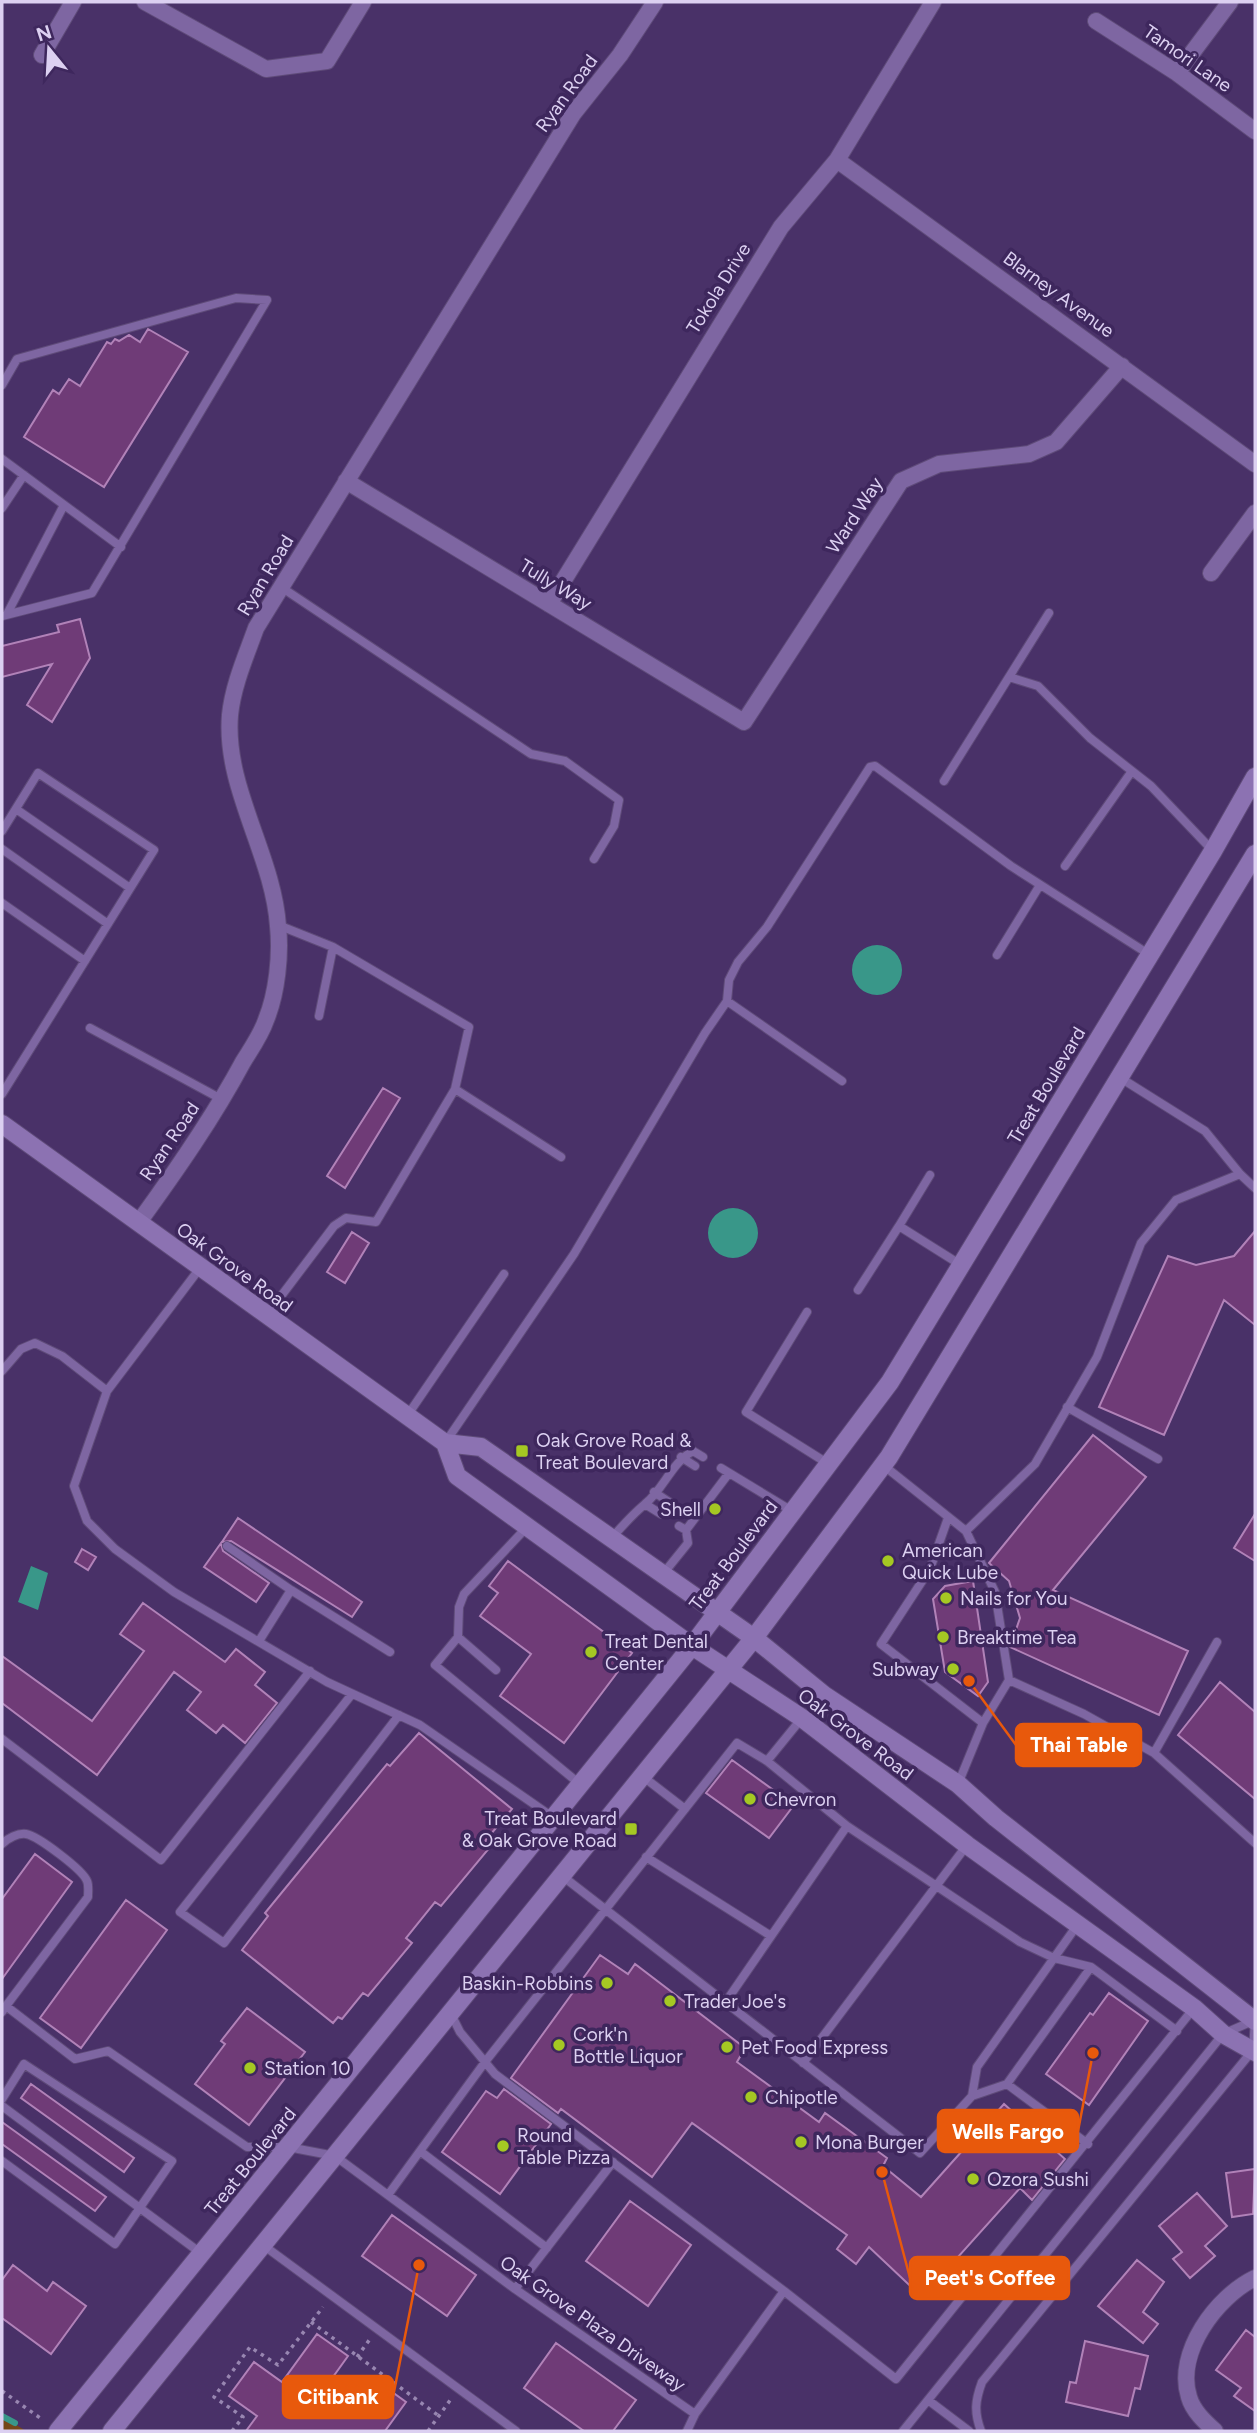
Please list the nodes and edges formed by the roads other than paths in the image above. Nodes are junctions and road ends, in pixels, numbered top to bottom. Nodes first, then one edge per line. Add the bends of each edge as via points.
1 (73, 2) edge
2 (145, 2) edge
3 (363, 2) edge
4 (655, 2) edge
5 (933, 2) edge
6 (1230, 2) edge
7 (1096, 21) dead end
8 (42, 55) dead end
9 (1177, 73) junction
10 (1255, 131) edge
11 (837, 160) junction
12 (1122, 366) junction
13 (2, 385) edge
14 (2, 459) edge
15 (1255, 464) edge
16 (24, 475) junction
17 (346, 481) junction
18 (64, 505) junction
19 (2, 508) edge
20 (1255, 513) edge
21 (121, 547) junction
22 (1211, 573) dead end
23 (281, 587) junction
24 (549, 604) junction
25 (1049, 612) dead end
26 (5, 615) edge
27 (1009, 677) junction
28 (744, 722) joint
29 (1132, 771) junction
30 (1255, 777) edge
31 (944, 781) dead end
32 (16, 809) junction
33 (2, 831) edge
34 (2, 849) edge
35 (1213, 851) junction
36 (1255, 854) edge
37 (594, 859) dead end
38 (1065, 866) dead end
39 (1040, 885) junction
40 (130, 888) junction
41 (2, 903) edge
42 (108, 924) junction
43 (278, 925) junction
44 (333, 947) junction
45 (997, 955) dead end
46 (1150, 955) junction
47 (85, 961) junction
48 (727, 1001) junction
49 (319, 1016) dead end
50 (90, 1028) dead end
51 (1119, 1077) junction
52 (842, 1081) dead end
53 (455, 1089) junction
54 (2, 1094) edge
55 (223, 1100) junction
56 (2, 1124) edge
57 (561, 1157) dead end
58 (1240, 1174) junction
59 (930, 1175) dead end
60 (1255, 1188) edge
61 (139, 1222) junction
62 (899, 1226) junction
63 (961, 1265) junction
64 (200, 1268) junction
65 (504, 1273) dead end
66 (858, 1290) dead end
67 (807, 1312) dead end
68 (266, 1315) junction
69 (2, 1371) edge
70 (107, 1391) junction
71 (1068, 1407) junction
72 (407, 1416) junction
73 (445, 1443) junction
74 (681, 1457) junction
75 (703, 1457) dead end
76 (1158, 1459) dead end
77 (827, 1464) junction
78 (882, 1465) junction
79 (695, 1466) dead end
80 (654, 1492) junction
81 (669, 1502) dead end
82 (645, 1504) junction
83 (792, 1511) junction
84 (660, 1514) dead end
85 (948, 1518) junction
86 (527, 1527) junction
87 (966, 1531) junction
88 (611, 1539) junction
89 (227, 1546) dead end
90 (662, 1575) junction
91 (291, 1590) junction
92 (716, 1614) junction
93 (458, 1637) junction
94 (754, 1638) junction
95 (259, 1641) junction
96 (1217, 1642) dead end
97 (692, 1646) junction
98 (390, 1652) dead end
99 (729, 1669) junction
100 (496, 1670) dead end
101 (310, 1671) junction
102 (1009, 1680) junction
103 (352, 1693) junction
104 (399, 1715) junction
105 (802, 1718) junction
106 (984, 1723) junction
107 (2, 1739) edge
108 (1154, 1753) junction
109 (767, 1761) junction
110 (641, 1775) junction
111 (958, 1784) junction
112 (581, 1785) junction
113 (685, 1809) junction
114 (554, 1818) junction
115 (847, 1826) junction
116 (1255, 1843) edge
117 (2, 1844) edge
118 (967, 1845) junction
119 (646, 1857) junction
120 (561, 1875) junction
121 (936, 1884) junction
122 (606, 1909) junction
123 (1077, 1924) junction
124 (771, 1936) junction
125 (1054, 1958) junction
126 (1091, 1967) junction
127 (726, 2003) junction
128 (1194, 2008) junction
129 (4, 2009) edge
130 (451, 2012) junction
131 (1255, 2020) edge
132 (1177, 2031) junction
133 (1223, 2034) junction
134 (1254, 2051) edge
135 (485, 2062) junction
136 (803, 2063) junction
137 (1007, 2084) junction
138 (972, 2096) junction
139 (2, 2099) edge
140 (2, 2106) edge
141 (1088, 2144) junction
142 (288, 2147) junction
143 (420, 2151) junction
144 (335, 2156) junction
145 (2, 2161) edge
146 (613, 2162) junction
147 (388, 2195) junction
148 (140, 2208) junction
149 (263, 2245) junction
150 (547, 2248) junction
151 (202, 2253) junction
152 (1255, 2278) edge
153 (516, 2289) junction
154 (784, 2291) junction
155 (928, 2400) junction
156 (695, 2414) junction
157 (60, 2429) edge
158 (112, 2431) edge
159 (516, 2431) edge
160 (687, 2431) edge
161 (903, 2431) edge
162 (969, 2431) edge
163 (981, 2431) edge
164 (1215, 2431) edge

1 - 8 street
2 - 3 street via 265,69 327,61
4 - 17 street, Ryan Road via 621,55 573,114
5 - 11 street, Tokola Drive
6 - 9 street
7 - 9 street, Tamori Lane
9 - 10 street, Tamori Lane
11 - 12 street, Blarney Avenue
11 - 24 street, Tokola Drive via 781,227
12 - 15 street, Blarney Avenue
12 - 28 street, Ward Way via 1056,442 1028,454 939,464 901,481
13 - 21 lane via 17,359 236,298 267,300
14 - 16 lane
16 - 18 lane
16 - 19 lane
17 - 23 street, Ryan Road
17 - 24 street, Tully Way
18 - 21 lane
18 - 26 lane
20 - 22 street
21 - 26 lane via 92,593
23 - 37 lane via 531,754 565,761 619,800 614,826
23 - 43 street, Ryan Road via 256,628 230,715 242,795 272,880
24 - 28 street, Tully Way
25 - 27 lane
27 - 29 lane via 1038,686 1090,738
27 - 31 lane
29 - 35 lane
29 - 38 lane
30 - 35 main road, Treat Boulevard
32 - 33 lane
32 - 40 lane
32 - 40 lane via 38,773 154,850
34 - 42 lane
35 - 46 main road, Treat Boulevard
36 - 51 main road
39 - 45 lane
39 - 46 lane
39 - 48 lane via 875,766 870,767 767,927 738,962 729,980
40 - 42 lane
41 - 47 lane
42 - 47 lane
43 - 44 lane
43 - 55 street, Ryan Road via 276,974 267,1020
44 - 49 lane
44 - 53 lane via 469,1027
46 - 63 main road, Treat Boulevard
47 - 54 lane
48 - 52 lane
48 - 73 lane via 574,1254
50 - 55 lane
51 - 58 lane via 1205,1131
51 - 78 main road
53 - 57 lane
53 - 68 lane via 376,1222 346,1218 334,1226
55 - 61 street, Ryan Road
56 - 61 main road, Oak Grove Road
58 - 60 lane
58 - 71 lane via 1176,1200 1142,1243 1097,1357
59 - 62 lane
61 - 64 main road, Oak Grove Road
62 - 63 lane
62 - 66 lane
63 - 77 main road, Treat Boulevard via 890,1382
64 - 68 main road, Oak Grove Road
64 - 70 lane
65 - 72 lane
67 - 77 lane via 746,1412
68 - 72 main road, Oak Grove Road
69 - 70 lane via 21,1349 35,1343 62,1356
70 - 95 lane via 74,1486 87,1521 115,1549 174,1592
71 - 76 lane
71 - 87 lane via 1035,1464
72 - 73 main road, Oak Grove Road
73 - 86 main road, Oak Grove Road via 457,1476
73 - 88 main road, Oak Grove Road via 481,1447
74 - 75 lane via 693,1451
74 - 79 lane
74 - 80 lane
77 - 83 main road, Treat Boulevard
78 - 85 lane
78 - 94 main road
80 - 81 lane
80 - 82 lane
82 - 84 lane
82 - 88 lane via 636,1508
83 - 90 lane via 725,1470 682,1528 688,1543
83 - 92 main road, Treat Boulevard
85 - 87 lane
85 - 106 lane via 930,1569 881,1644
86 - 93 lane via 464,1594
86 - 97 main road, Oak Grove Road
87 - 102 lane via 995,1592
88 - 90 main road, Oak Grove Road
89 - 91 lane
90 - 92 main road, Oak Grove Road
91 - 95 lane
91 - 98 lane
92 - 94 main road, Oak Grove Road
92 - 97 main road, Treat Boulevard
93 - 100 lane
93 - 112 lane via 435,1665
94 - 99 main road
94 - 111 main road, Oak Grove Road via 824,1695
95 - 101 lane
96 - 108 lane
97 - 99 main road, Oak Grove Road
97 - 112 main road, Treat Boulevard
99 - 105 main road, Oak Grove Road
99 - 110 main road
101 - 103 lane
101 - 107 lane via 161,1860
102 - 106 lane
102 - 108 lane
103 - 104 lane
103 - 104 lane via 180,1912 224,1943
104 - 114 lane
105 - 109 lane
105 - 118 main road, Oak Grove Road
106 - 111 lane
108 - 116 lane
109 - 113 lane via 737,1743
109 - 115 lane
110 - 113 lane
110 - 120 main road
111 - 131 main road, Oak Grove Road
112 - 114 main road, Treat Boulevard
113 - 119 lane
114 - 142 main road, Treat Boulevard
115 - 121 lane
115 - 124 lane
117 - 129 lane via 25,1833 39,1839 83,1874 89,1897
118 - 121 lane
118 - 123 main road, Oak Grove Road
119 - 122 lane
119 - 124 lane
120 - 122 lane
120 - 130 main road
121 - 125 lane via 1020,1942
121 - 136 lane
122 - 127 lane
122 - 135 lane
123 - 125 lane
123 - 128 main road, Oak Grove Road
124 - 127 lane
125 - 126 lane
125 - 138 lane via 977,2067
126 - 132 lane
126 - 137 lane
127 - 136 lane
128 - 132 lane
128 - 133 main road, Oak Grove Road
129 - 142 lane via 75,2059 108,2050 247,2147
130 - 135 lane via 460,2032
130 - 144 main road
131 - 133 lane
131 - 134 lane
132 - 141 lane
133 - 134 main road, Oak Grove Road
133 - 155 lane
134 - 163 lane via 982,2382 975,2402
135 - 143 lane
135 - 146 lane
136 - 138 lane via 920,2153
137 - 138 lane
137 - 141 lane
139 - 148 lane via 24,2064 172,2161
140 - 148 lane
141 - 154 lane via 896,2379
142 - 144 lane
142 - 151 main road, Treat Boulevard
143 - 147 lane
143 - 150 lane
144 - 147 lane, Oak Grove Plaza Driveway
144 - 149 main road
145 - 148 lane via 115,2244
146 - 150 lane
146 - 154 lane
147 - 153 lane, Oak Grove Plaza Driveway
148 - 151 lane
149 - 158 main road
149 - 159 lane
150 - 153 lane
151 - 157 main road, Treat Boulevard
152 - 164 street via 1228,2297 1209,2319 1189,2356 1185,2378 1189,2400
153 - 156 lane, Oak Grove Plaza Driveway
154 - 156 lane, Oak Grove Plaza Driveway
155 - 161 lane
155 - 162 lane
156 - 160 lane

